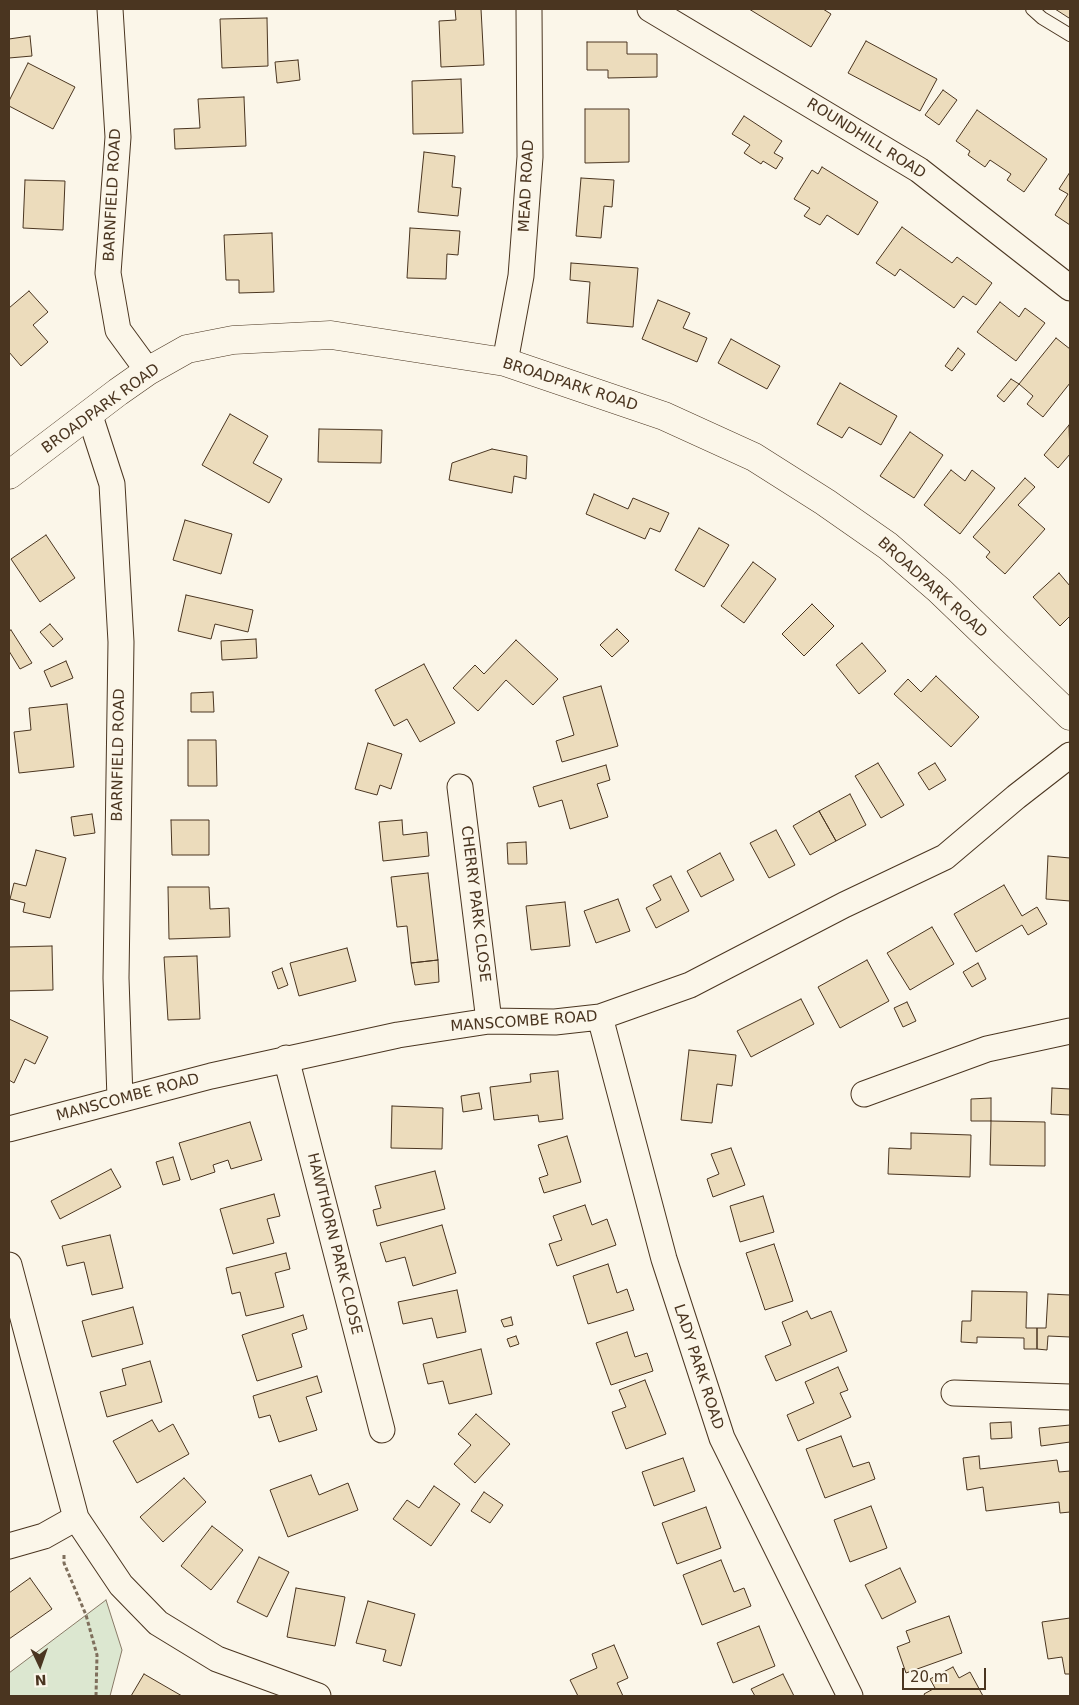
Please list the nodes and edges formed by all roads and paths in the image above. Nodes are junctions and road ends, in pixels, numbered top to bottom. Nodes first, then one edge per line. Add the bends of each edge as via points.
1 (110, 9) edge
2 (530, 9) edge
3 (650, 9) edge
4 (1032, 9) edge
5 (1070, 35) edge
6 (1070, 288) edge
7 (505, 362) junction
8 (148, 371) junction
9 (90, 416) junction
10 (9, 475) edge
11 (1070, 716) edge
12 (1070, 755) edge
13 (460, 787) dead end
14 (600, 1017) junction
15 (489, 1021) junction
16 (1070, 1030) edge
17 (286, 1058) junction
18 (864, 1094) dead end
19 (120, 1099) junction
20 (9, 1129) edge
21 (9, 1266) edge
22 (954, 1393) dead end
23 (1070, 1397) edge
24 (382, 1430) dead end
25 (70, 1521) junction
26 (9, 1546) edge
27 (96, 1696) edge
28 (318, 1696) edge
29 (850, 1696) edge

1 - 8 street, BARNFIELD ROAD via 118,137 108,272 118,330
2 - 7 street, MEAD ROAD via 530,157 521,276
3 - 6 street, ROUNDHILL ROAD via 919,170
4 - 5 lane
7 - 8 street, BROADPARK ROAD via 331,335 233,340 187,349
7 - 11 street, BROADPARK ROAD via 664,416 754,457 888,546 939,590
8 - 9 street, BROADPARK ROAD
9 - 10 street, BROADPARK ROAD
9 - 19 street, BARNFIELD ROAD via 112,484 121,642 116,978
12 - 14 street, MANSCOMBE ROAD via 945,857 690,984
13 - 15 street, CHERRY PARK CLOSE
14 - 15 street, MANSCOMBE ROAD via 555,1022
14 - 29 street, LADY PARK ROAD via 664,1259 722,1438
15 - 17 street, MANSCOMBE ROAD via 398,1034
16 - 18 street via 986,1049
17 - 19 street, MANSCOMBE ROAD
17 - 24 street, HAWTHORN PARK CLOSE
19 - 20 street, MANSCOMBE ROAD
21 - 25 street
22 - 23 street
25 - 26 street via 44,1536
25 - 27 path via 64,1564 86,1615 96,1655
25 - 28 street via 121,1586 158,1623 217,1659

